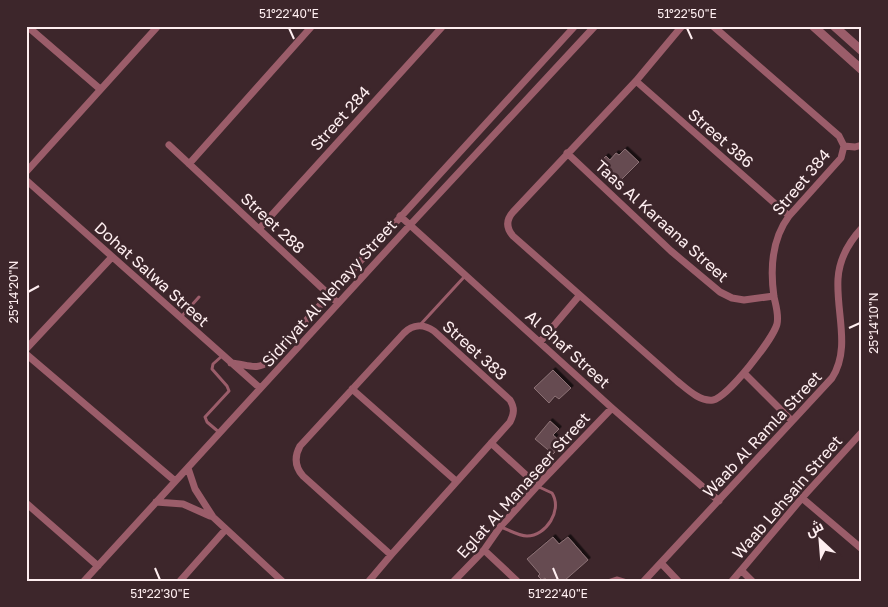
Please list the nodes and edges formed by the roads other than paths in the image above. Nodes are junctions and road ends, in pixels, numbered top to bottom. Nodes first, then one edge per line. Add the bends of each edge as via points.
1 (27, 26) edge
2 (158, 26) edge
3 (312, 26) edge
4 (443, 26) edge
5 (575, 26) edge
6 (595, 26) edge
7 (682, 26) edge
8 (713, 26) edge
9 (813, 26) edge
10 (834, 26) edge
11 (862, 51) edge
12 (862, 70) edge
13 (636, 81) junction
14 (100, 89) junction
15 (862, 145) edge
16 (169, 146) dead end
17 (844, 146) junction
18 (567, 153) junction
19 (189, 164) junction
20 (26, 172) edge
21 (26, 180) edge
22 (400, 216) junction
23 (789, 216) junction
24 (410, 225) junction
25 (862, 228) edge
26 (259, 229) junction
27 (112, 256) junction
28 (466, 275) junction
29 (329, 294) junction
30 (579, 296) junction
31 (774, 296) junction
32 (199, 298) dead end
33 (338, 303) junction
34 (181, 318) junction
35 (419, 325) junction
36 (540, 342) junction
37 (26, 349) edge
38 (26, 354) edge
39 (222, 355) junction
40 (231, 363) junction
41 (744, 372) junction
42 (260, 388) junction
43 (352, 388) junction
44 (612, 408) junction
45 (792, 421) junction
46 (862, 432) edge
47 (220, 433) junction
48 (491, 443) junction
49 (188, 468) junction
50 (175, 481) junction
51 (456, 481) junction
52 (538, 486) junction
53 (802, 498) junction
54 (719, 501) junction
55 (156, 502) junction
56 (26, 503) edge
57 (213, 517) junction
58 (500, 527) junction
59 (226, 529) junction
60 (862, 549) edge
61 (484, 550) junction
62 (390, 555) junction
63 (661, 563) junction
64 (98, 566) junction
65 (742, 571) junction
66 (84, 581) edge
67 (180, 581) edge
68 (282, 581) edge
69 (369, 581) edge
70 (454, 581) edge
71 (518, 581) edge
72 (608, 581) edge
73 (627, 581) edge
74 (644, 581) edge
75 (678, 581) edge
76 (732, 581) edge
77 (752, 581) edge

1 - 14 street
2 - 14 street
3 - 19 street
4 - 26 street, Street 284
5 - 22 street
6 - 24 street, Sidriyat Al Nehayy Street
7 - 13 street, Street 384
8 - 17 street, Street 384 via 838,136
9 - 12 street
10 - 11 street
13 - 18 street, Street 384
13 - 23 street, Street 386
14 - 20 street
15 - 17 street
16 - 19 street, Street 288
17 - 23 street, Street 384 via 841,158
18 - 30 street, Street 384 via 513,212 507,224 513,236
18 - 31 street, Taas Al Karaana Street via 671,251 720,292 744,300
19 - 26 street, Street 288
21 - 27 street, Dohat Salwa Street
22 - 24 street, Al Ghaf Street
22 - 29 street
23 - 31 street, Street 384 via 774,247
24 - 28 street, Al Ghaf Street
24 - 33 street, Sidriyat Al Nehayy Street
25 - 45 street, Waab Al Ramla Street via 847,247 839,270 840,364 832,378
26 - 29 street, Street 288
27 - 34 street, Dohat Salwa Street
27 - 37 street
28 - 35 lane
28 - 36 street, Al Ghaf Street
29 - 33 street, Street 288
29 - 40 street via 266,363 250,368
30 - 36 street
30 - 41 street, Street 384 via 700,398 717,398
31 - 41 street, Street 384 via 778,316 776,328
32 - 34 lane
33 - 42 street, Sidriyat Al Nehayy Street
34 - 39 street, Dohat Salwa Street
35 - 43 street, Street 383 via 408,329
35 - 48 street, Street 383 via 434,331 510,400 513,416
36 - 44 street, Al Ghaf Street
38 - 50 street
39 - 40 street, Dohat Salwa Street
39 - 47 lane via 212,369 229,391 204,417
40 - 42 street, Dohat Salwa Street
41 - 45 street
42 - 47 street, Sidriyat Al Nehayy Street
43 - 51 street
43 - 62 street, Street 383 via 300,446 296,453 296,466
44 - 52 street, Eglat Al Manaseer Street
44 - 54 street, Al Ghaf Street
45 - 54 street, Waab Al Ramla Street
46 - 53 street, Waab Lehsain Street
47 - 49 street, Sidriyat Al Nehayy Street
48 - 51 street, Street 383
48 - 52 street
49 - 50 street, Sidriyat Al Nehayy Street
49 - 57 street via 200,499
50 - 55 street, Sidriyat Al Nehayy Street
51 - 62 street, Street 383
52 - 58 street, Eglat Al Manaseer Street
52 - 58 lane via 552,492 555,498 557,508 549,523 537,533 527,536
53 - 60 street
53 - 65 street, Waab Lehsain Street
54 - 63 street, Waab Al Ramla Street
55 - 57 street via 183,504
55 - 64 street, Sidriyat Al Nehayy Street
56 - 64 street
57 - 59 street
58 - 61 street, Eglat Al Manaseer Street
59 - 67 street
59 - 68 street
61 - 70 street, Eglat Al Manaseer Street
61 - 71 street
62 - 69 street, Street 383
63 - 74 street, Waab Al Ramla Street
63 - 75 street
64 - 66 street, Sidriyat Al Nehayy Street
65 - 76 street, Waab Lehsain Street
65 - 77 street
72 - 73 lane via 617,578

